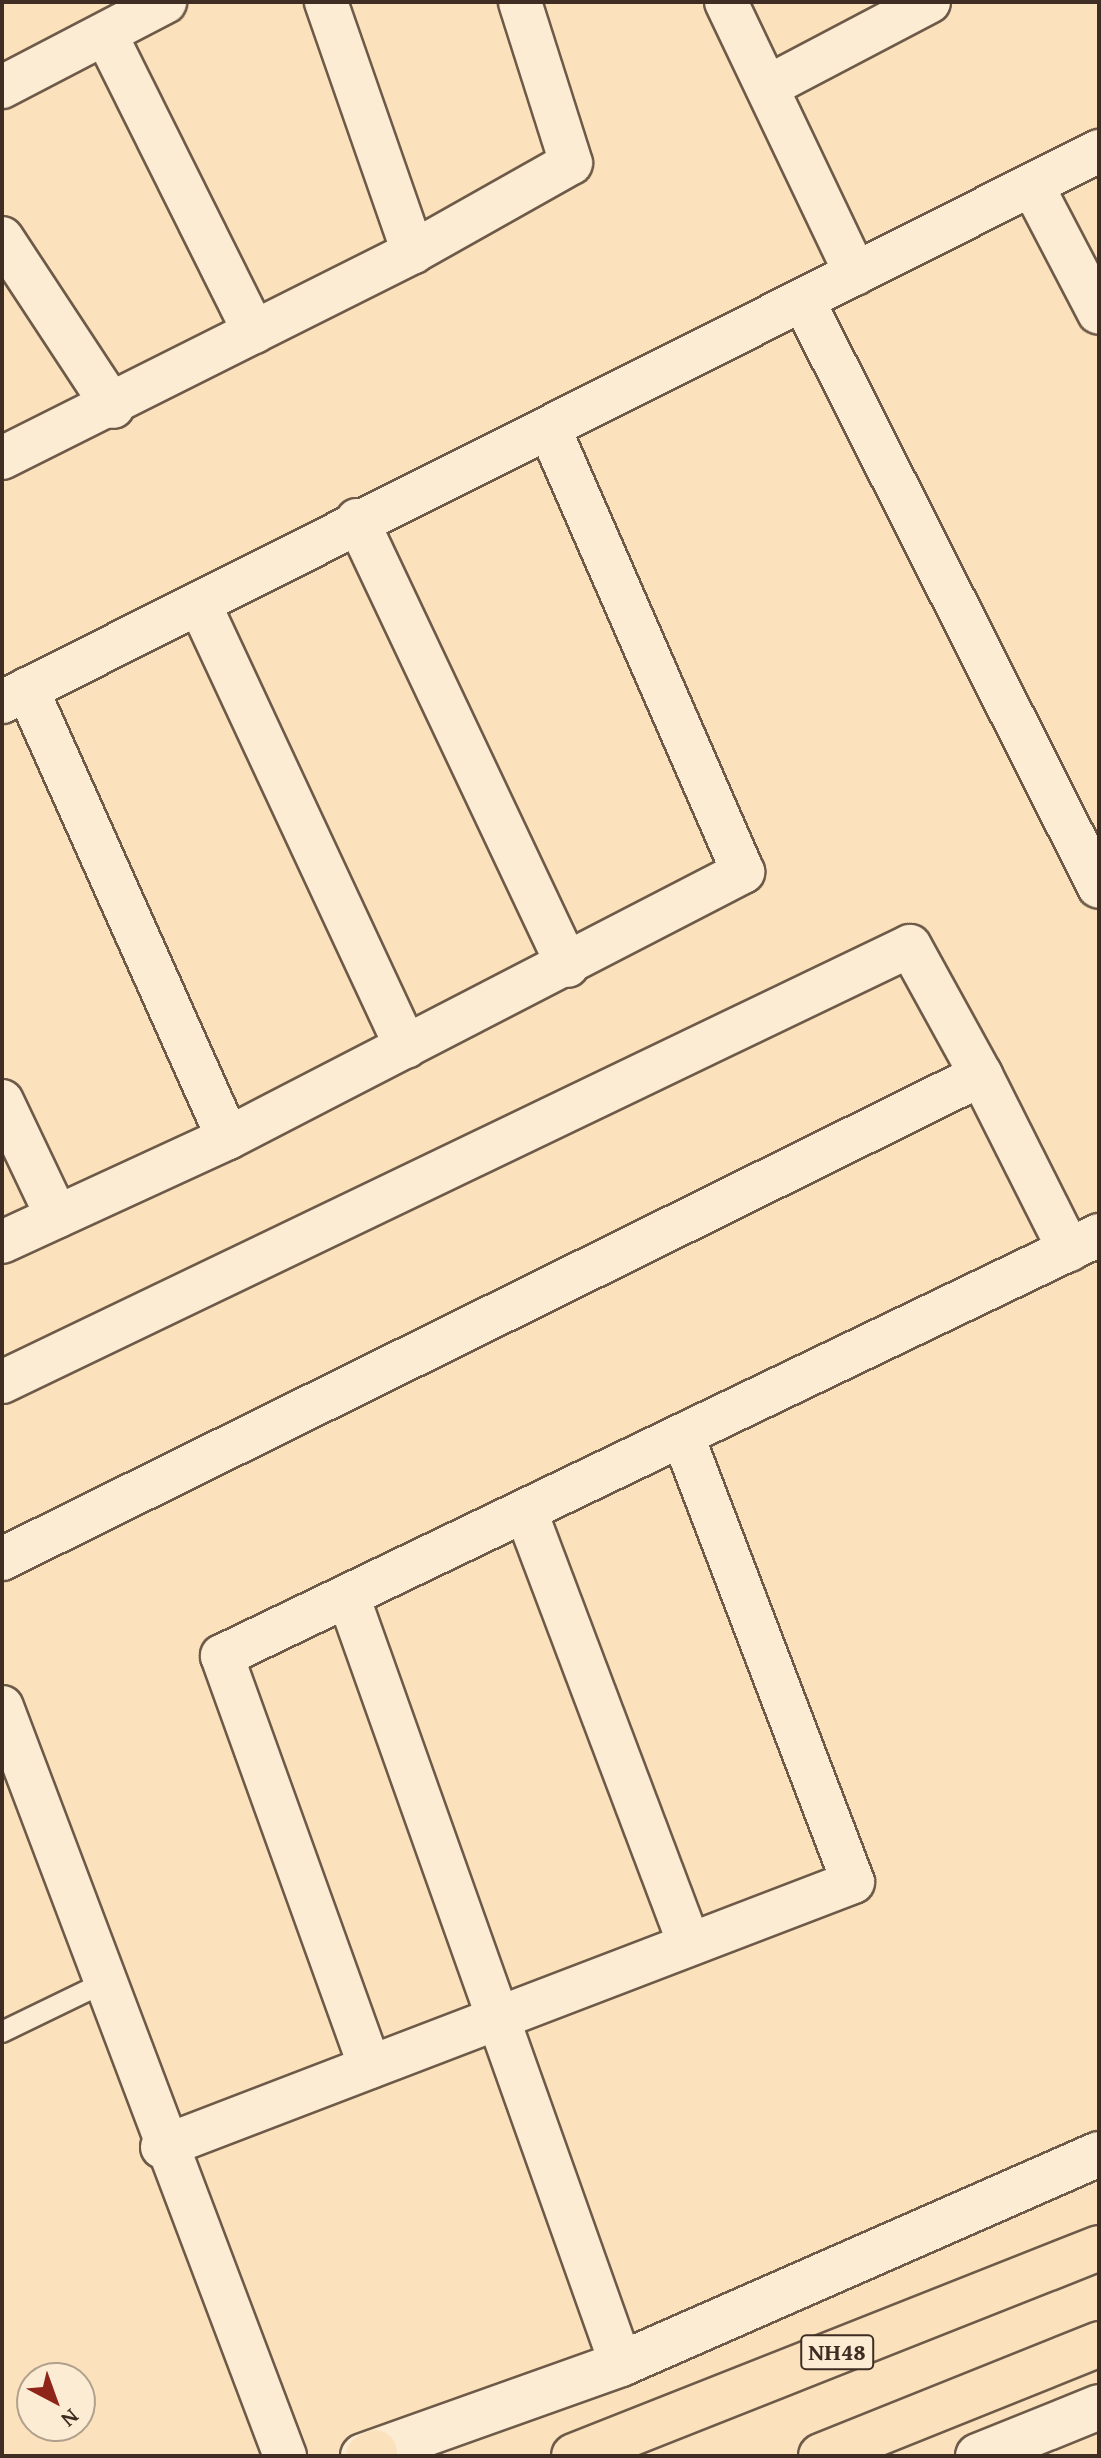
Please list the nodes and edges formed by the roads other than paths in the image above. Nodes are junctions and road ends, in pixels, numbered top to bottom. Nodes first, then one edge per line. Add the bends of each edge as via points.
1 (165, 2) edge
2 (326, 2) edge
3 (520, 2) edge
4 (726, 2) edge
5 (929, 2) edge
6 (106, 35) junction
7 (2, 87) edge
8 (767, 87) junction
9 (1099, 151) edge
10 (1032, 185) junction
11 (2, 238) edge
12 (413, 252) junction
13 (856, 274) junction
14 (803, 300) junction
15 (1099, 313) edge
16 (254, 332) junction
17 (113, 407) junction
18 (549, 428) junction
19 (2, 458) edge
20 (357, 520) junction
21 (199, 603) junction
22 (15, 696) edge
23 (1099, 887) edge
24 (568, 966) junction
25 (406, 1047) junction
26 (981, 1075) junction
27 (2, 1101) edge
28 (228, 1138) junction
29 (57, 1217) junction
30 (2, 1242) edge
31 (1084, 1243) edge
32 (2, 1382) edge
33 (683, 1437) junction
34 (526, 1512) junction
35 (2, 1559) edge
36 (348, 1596) junction
37 (2, 1707) edge
38 (689, 1944) junction
39 (105, 1982) junction
40 (503, 2016) junction
41 (2, 2032) edge
42 (370, 2067) junction
43 (162, 2147) junction
44 (1099, 2154) edge
45 (1099, 2248) edge
46 (1099, 2344) edge
47 (621, 2364) junction
48 (1099, 2407) edge
49 (369, 2455) edge
50 (285, 2456) edge
51 (574, 2456) edge
52 (821, 2456) edge
53 (978, 2456) edge

1 - 6 street
2 - 12 street
3 - 12 street via 571,163
4 - 8 street
5 - 8 street
6 - 7 street
6 - 16 street
8 - 13 street
9 - 10 street
10 - 13 street
10 - 15 street
11 - 17 street
12 - 16 street
13 - 14 street
14 - 18 street
14 - 23 street
16 - 17 street
17 - 19 street
18 - 20 street
18 - 24 street via 743,872
20 - 21 street
20 - 24 street
21 - 22 street
21 - 25 street
22 - 28 street
24 - 25 street
25 - 28 street
26 - 31 street
26 - 32 street via 910,946
26 - 35 street
27 - 29 street
28 - 29 street
29 - 30 street
31 - 33 street
33 - 34 street
33 - 38 street via 853,1882
34 - 36 street
34 - 38 street
36 - 40 street
36 - 42 street via 222,1656
37 - 39 street
38 - 40 street
39 - 41 lane
39 - 43 street
40 - 42 street
40 - 47 street
42 - 43 street
43 - 50 street
44 - 47 street
45 - 51 highway, NH48
46 - 52 highway
47 - 49 street
48 - 53 street

